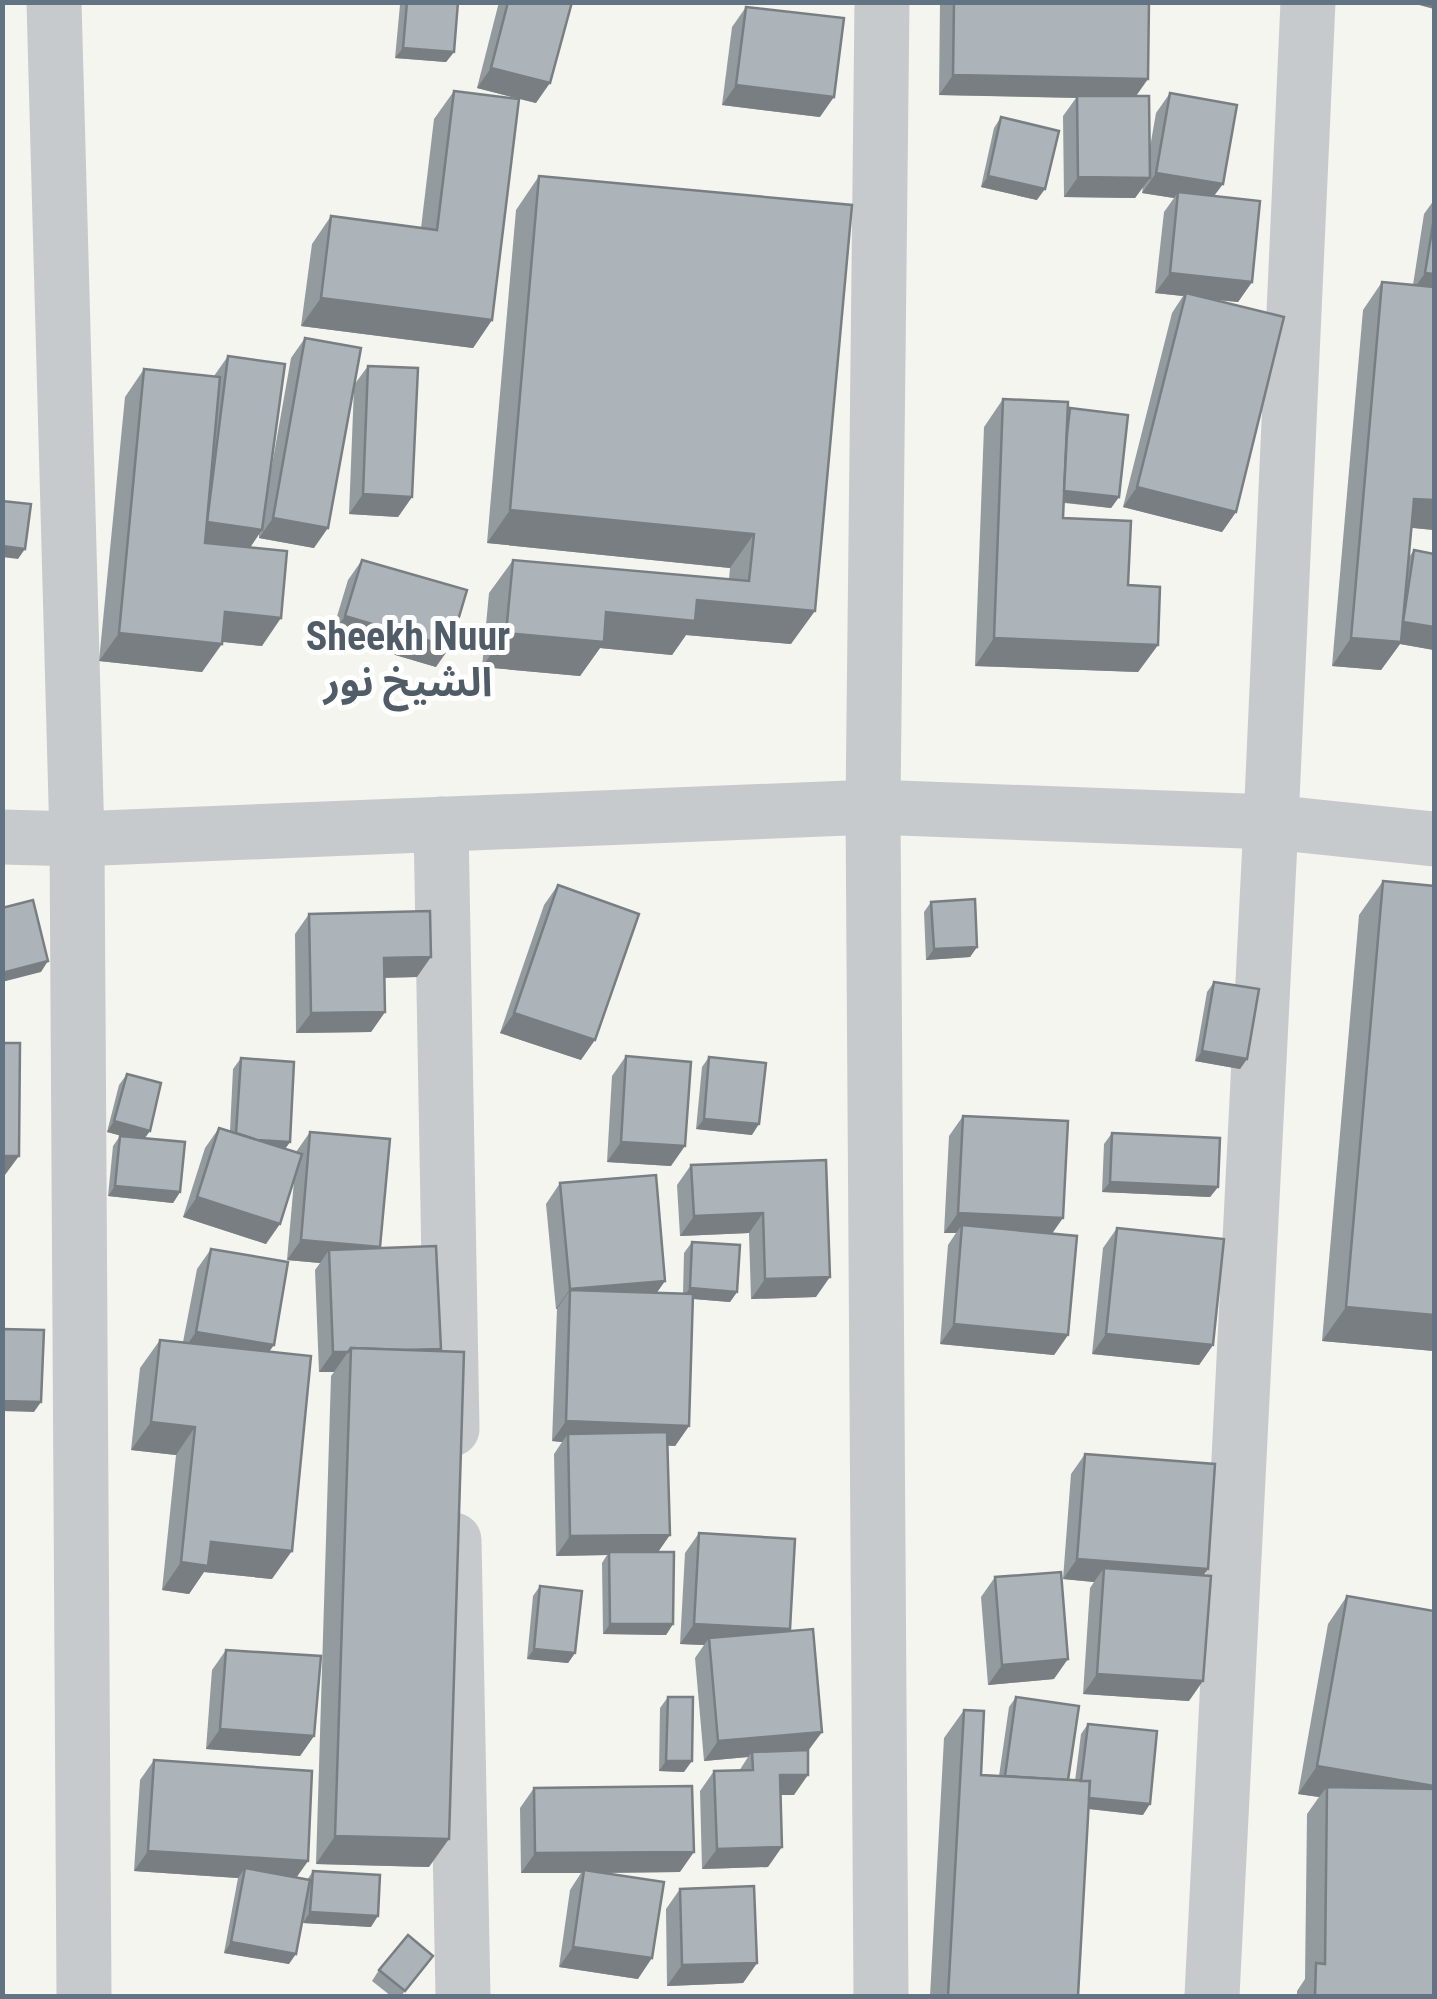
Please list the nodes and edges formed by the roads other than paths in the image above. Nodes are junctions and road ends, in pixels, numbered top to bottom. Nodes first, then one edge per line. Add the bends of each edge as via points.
1 (54, 2) edge
2 (882, 2) edge
3 (1308, 2) edge
4 (874, 807) junction
5 (1272, 822) junction
6 (441, 824) junction
7 (2, 836) edge
8 (77, 839) junction
9 (1434, 839) edge
10 (84, 1996) edge
11 (463, 1996) edge
12 (881, 1996) edge
13 (1212, 1996) edge

1 - 8 street
2 - 4 street
3 - 5 street
4 - 5 street
4 - 6 street
4 - 12 street
5 - 9 street
5 - 13 street
6 - 8 street
6 - 11 street
7 - 8 street
8 - 10 street

